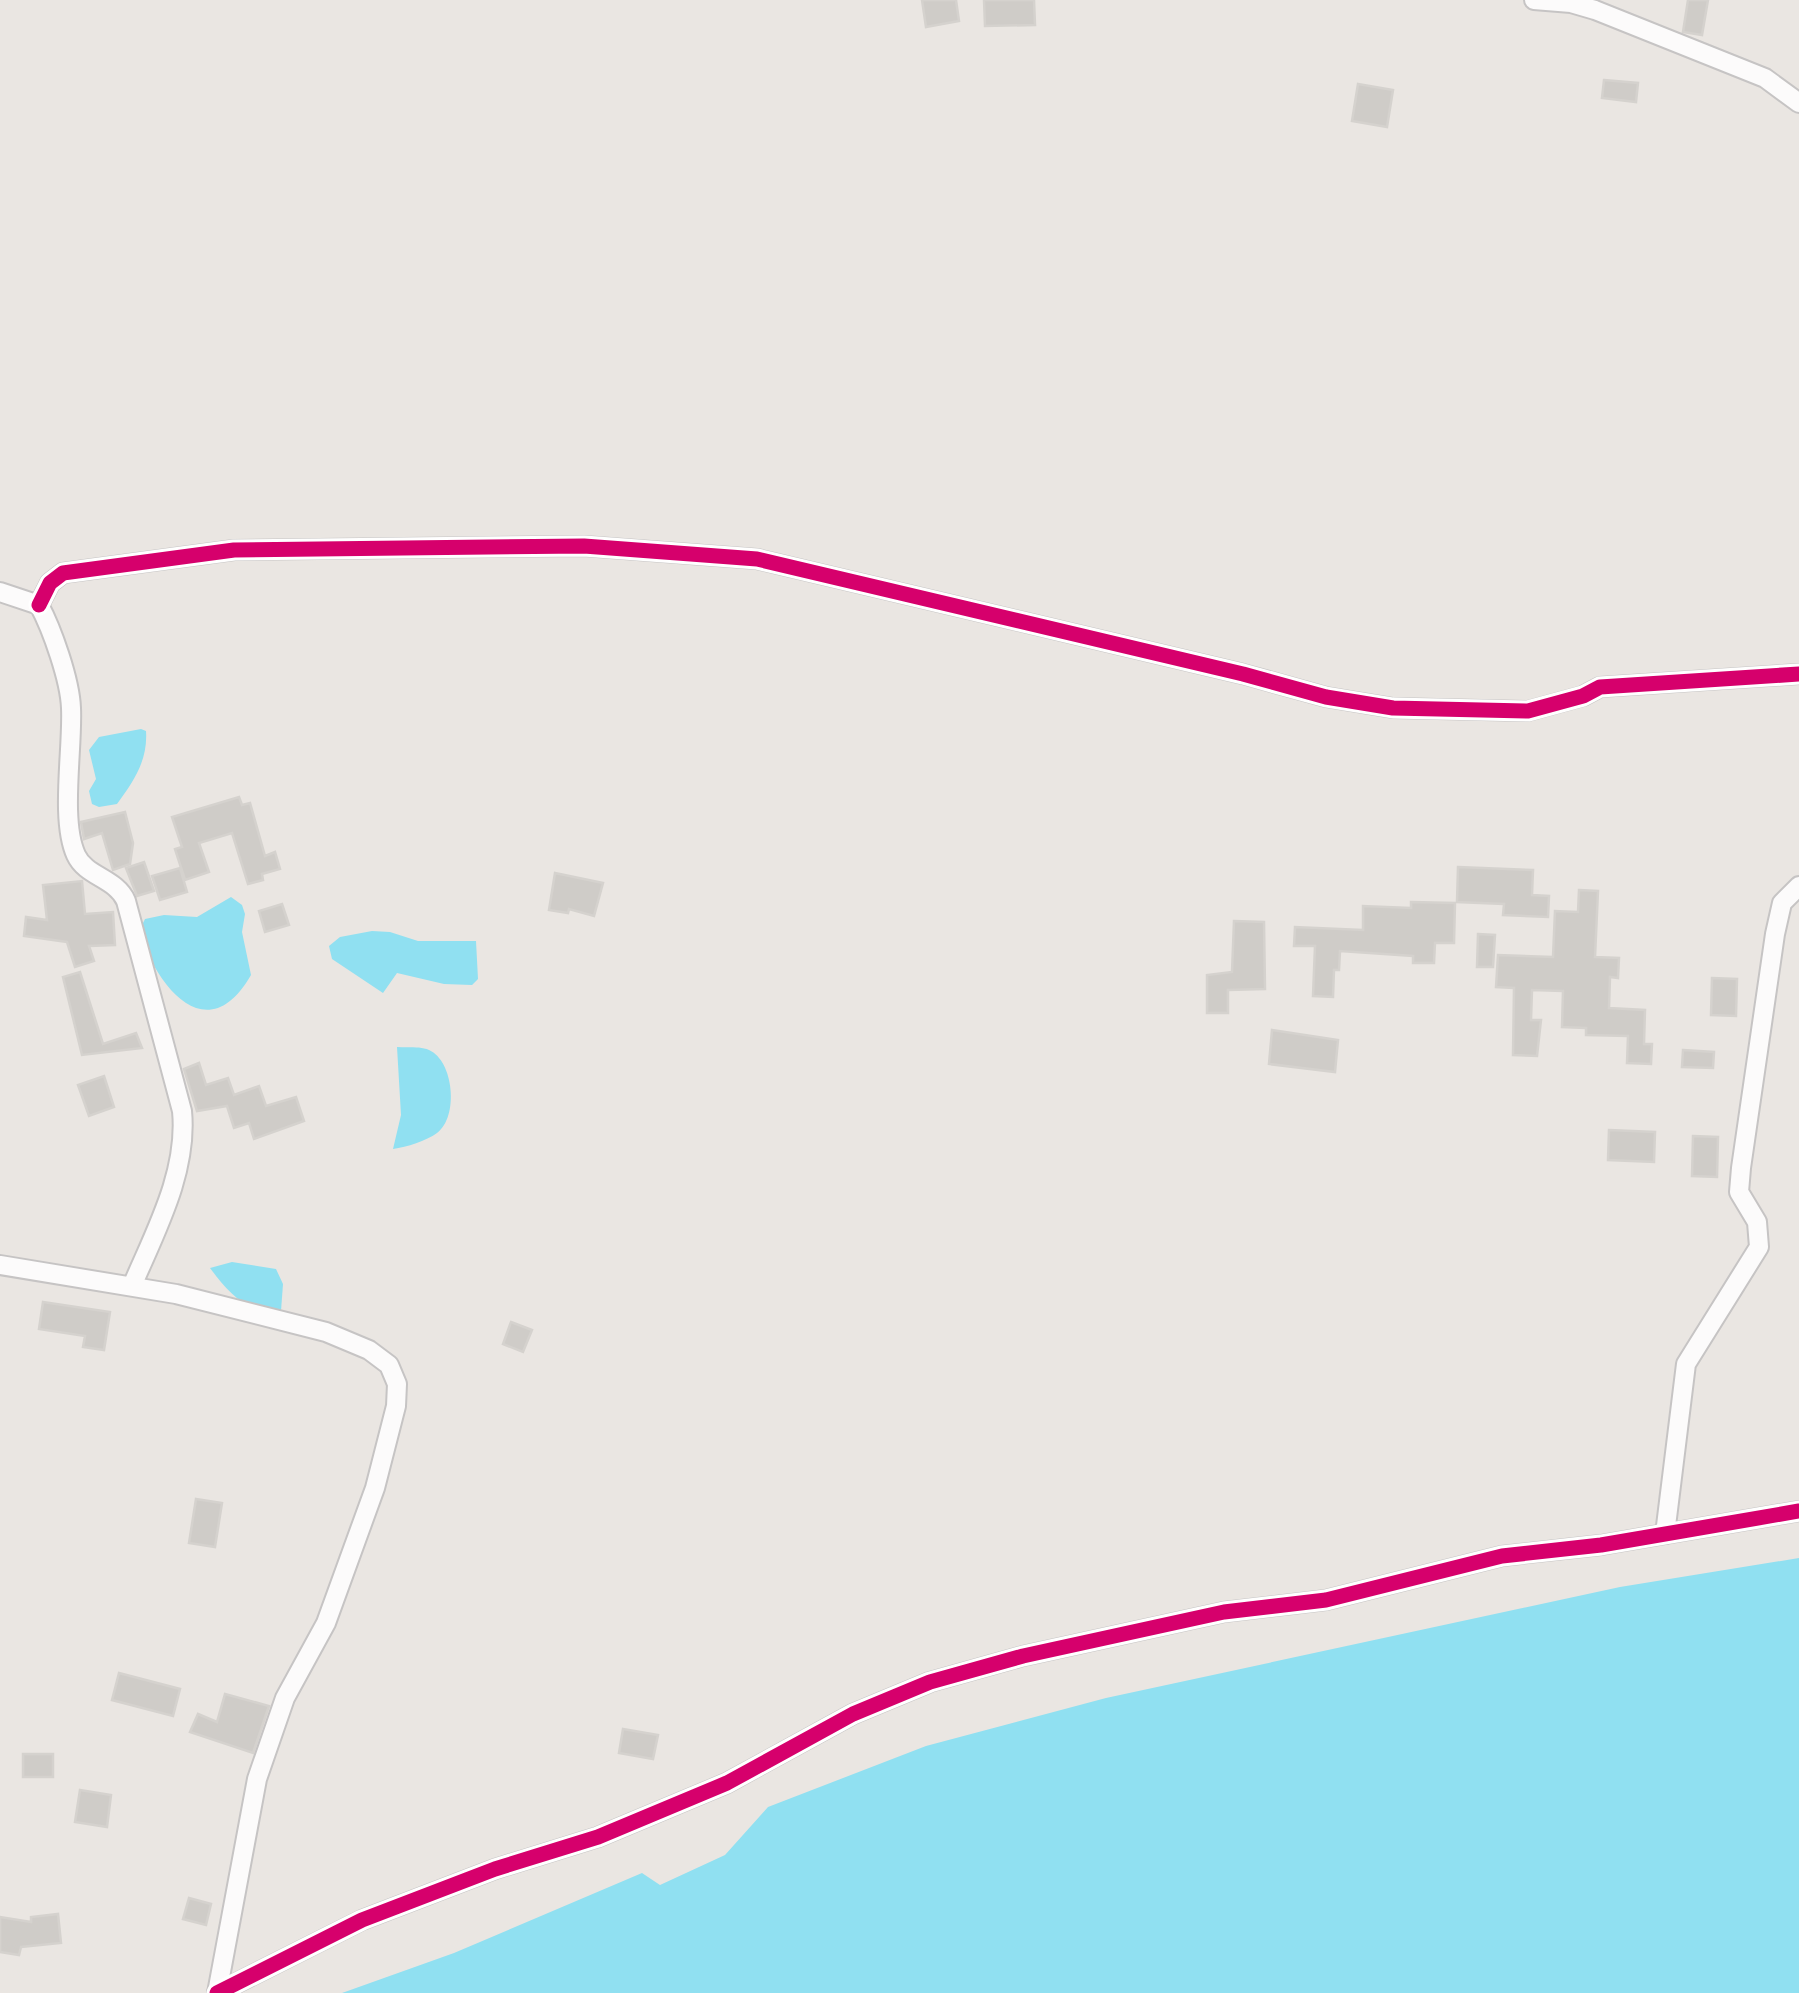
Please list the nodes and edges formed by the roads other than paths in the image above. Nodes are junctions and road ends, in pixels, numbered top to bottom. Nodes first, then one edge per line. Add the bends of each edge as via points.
1 (1534, 0) edge
2 (1799, 103) edge
3 (0, 592) edge
4 (39, 604) junction
5 (1799, 674) edge
6 (1799, 886) edge
7 (0, 1265) edge
8 (132, 1286) junction
9 (1799, 1511) edge
10 (1665, 1534) junction
11 (217, 1993) edge

1 - 2 street via 1594,10 1765,78
3 - 4 street
4 - 5 street via 63,573 234,550 584,546 757,559 1393,708 1528,712 1600,687
4 - 8 street via 71,702 68,826 77,858 121,889 126,901 182,1112 185,1136 170,1196
6 - 10 street via 1782,903 1775,934 1741,1168 1739,1192 1757,1222 1758,1248 1686,1364
7 - 8 street
8 - 11 street via 326,1332 369,1350 389,1365 397,1384 356,1539 326,1623 285,1698 257,1779
9 - 10 street
10 - 11 street via 1502,1556 1326,1600 1224,1612 1022,1656 930,1682 853,1714 727,1782 598,1837 362,1920

